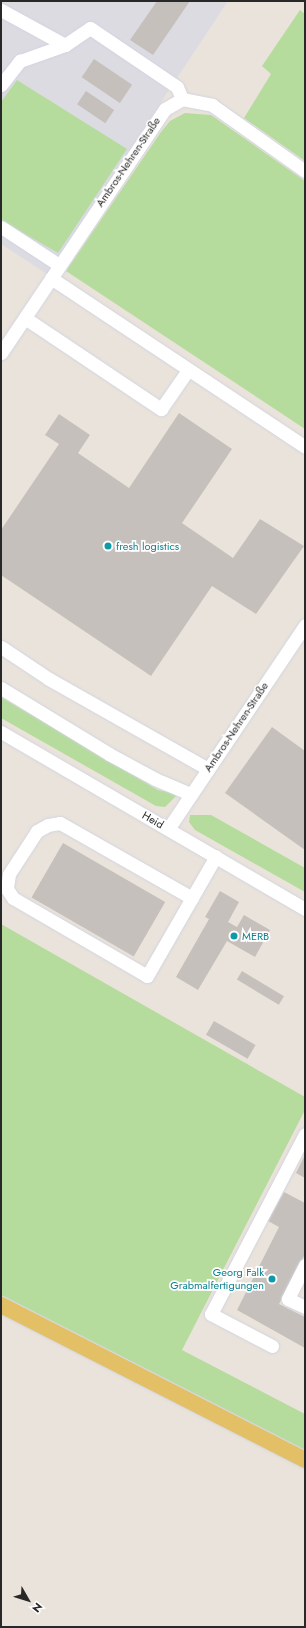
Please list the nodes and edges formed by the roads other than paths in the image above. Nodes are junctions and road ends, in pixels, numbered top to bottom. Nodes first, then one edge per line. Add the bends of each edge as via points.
1 (1, 10) edge
2 (65, 45) junction
3 (1, 85) edge
4 (182, 99) junction
5 (305, 170) edge
6 (1, 227) edge
7 (59, 265) junction
8 (51, 278) junction
9 (25, 318) junction
10 (1, 353) edge
11 (188, 370) junction
12 (305, 447) edge
13 (305, 625) edge
14 (1, 647) edge
15 (1, 688) edge
16 (1, 732) edge
17 (208, 769) junction
18 (191, 794) junction
19 (168, 828) junction
20 (216, 856) junction
21 (192, 898) junction
22 (305, 909) edge
23 (305, 1134) edge
24 (305, 1265) edge
25 (1, 1305) edge
26 (305, 1307) edge
27 (272, 1346) dead end
28 (305, 1460) edge

1 - 2 street
2 - 3 street via 20,60
2 - 4 street via 90,28 177,87
4 - 5 street via 212,105
4 - 7 street, Ambros-Nehren-Straße via 165,109
6 - 7 street
7 - 8 street, Ambros-Nehren-Straße
8 - 9 street, Ambros-Nehren-Straße
8 - 11 street
9 - 10 street, Ambros-Nehren-Straße
9 - 11 street via 161,409
11 - 12 street
13 - 17 street, Ambros-Nehren-Straße
14 - 17 street via 49,679
15 - 18 street via 109,754 155,779
16 - 19 street, Heid
17 - 18 street, Ambros-Nehren-Straße
18 - 19 street, Ambros-Nehren-Straße
19 - 20 street, Heid
20 - 21 street
20 - 22 street, Heid
21 - 21 street via 147,976 13,898 7,889 9,874 37,831 48,825 60,823
23 - 27 street via 211,1314
24 - 26 street via 288,1299
25 - 28 main road

